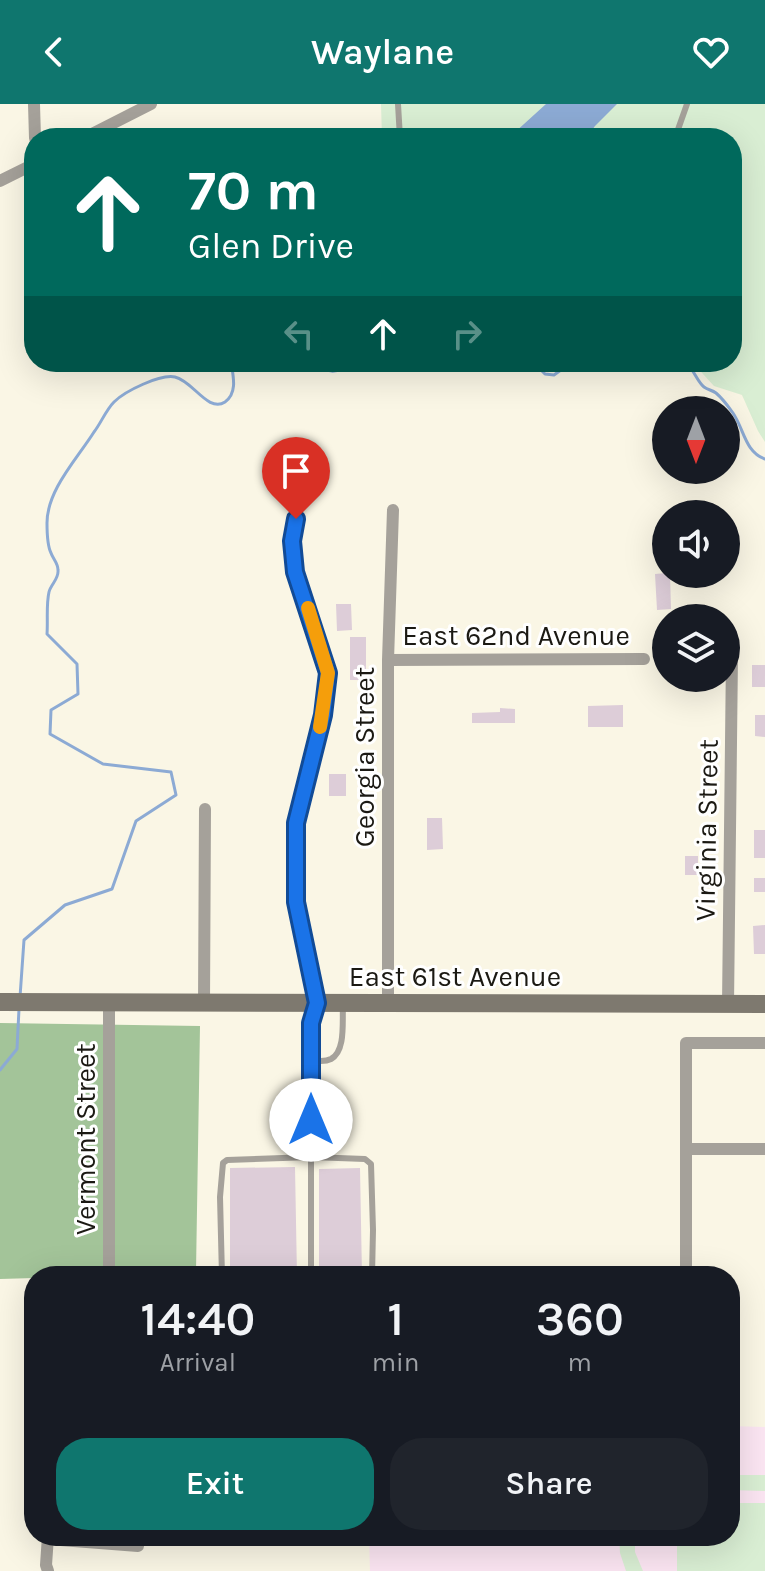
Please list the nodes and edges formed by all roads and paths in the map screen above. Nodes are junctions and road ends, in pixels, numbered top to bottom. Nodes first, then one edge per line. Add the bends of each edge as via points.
1 (34, 104) edge
2 (151, 104) edge
3 (398, 104) edge
4 (687, 104) edge
5 (35, 128) edge
6 (104, 128) edge
7 (399, 128) edge
8 (679, 128) edge
9 (24, 169) edge
10 (0, 181) edge
11 (393, 510) dead end
12 (296, 519) dead end
13 (644, 659) dead end
14 (388, 660) junction
15 (732, 692) edge
16 (205, 809) dead end
17 (0, 1002) edge
18 (109, 1003) junction
19 (204, 1003) junction
20 (317, 1003) junction
21 (343, 1003) junction
22 (388, 1003) junction
23 (765, 1004) edge
24 (728, 1005) junction
25 (765, 1043) edge
26 (311, 1060) junction
27 (687, 1149) junction
28 (765, 1149) edge
29 (311, 1157) junction
30 (109, 1266) edge
31 (222, 1266) edge
32 (311, 1266) edge
33 (372, 1266) edge
34 (686, 1266) edge
35 (47, 1546) edge
36 (48, 1571) edge

1 - 5 street
2 - 6 street
3 - 7 lane
4 - 8 lane
9 - 10 street
11 - 14 street, Georgia Street
12 - 20 street via 295,572 328,673 296,823 296,902
13 - 14 street, East 62nd Avenue
14 - 22 street, Georgia Street
15 - 24 street, Virginia Street
16 - 19 street
17 - 18 main road, East 61st Avenue
18 - 19 main road, East 61st Avenue
18 - 30 street, Vermont Street
19 - 20 main road, East 61st Avenue
20 - 21 main road, East 61st Avenue
20 - 26 lane
21 - 22 main road, East 61st Avenue
21 - 26 lane via 338,1053 332,1059
22 - 24 main road, East 61st Avenue
23 - 24 main road, East 61st Avenue
25 - 27 street via 686,1043
26 - 29 lane
27 - 28 street
27 - 34 street
29 - 31 lane via 223,1163
29 - 32 lane
29 - 33 lane via 365,1159 371,1164
35 - 36 street

